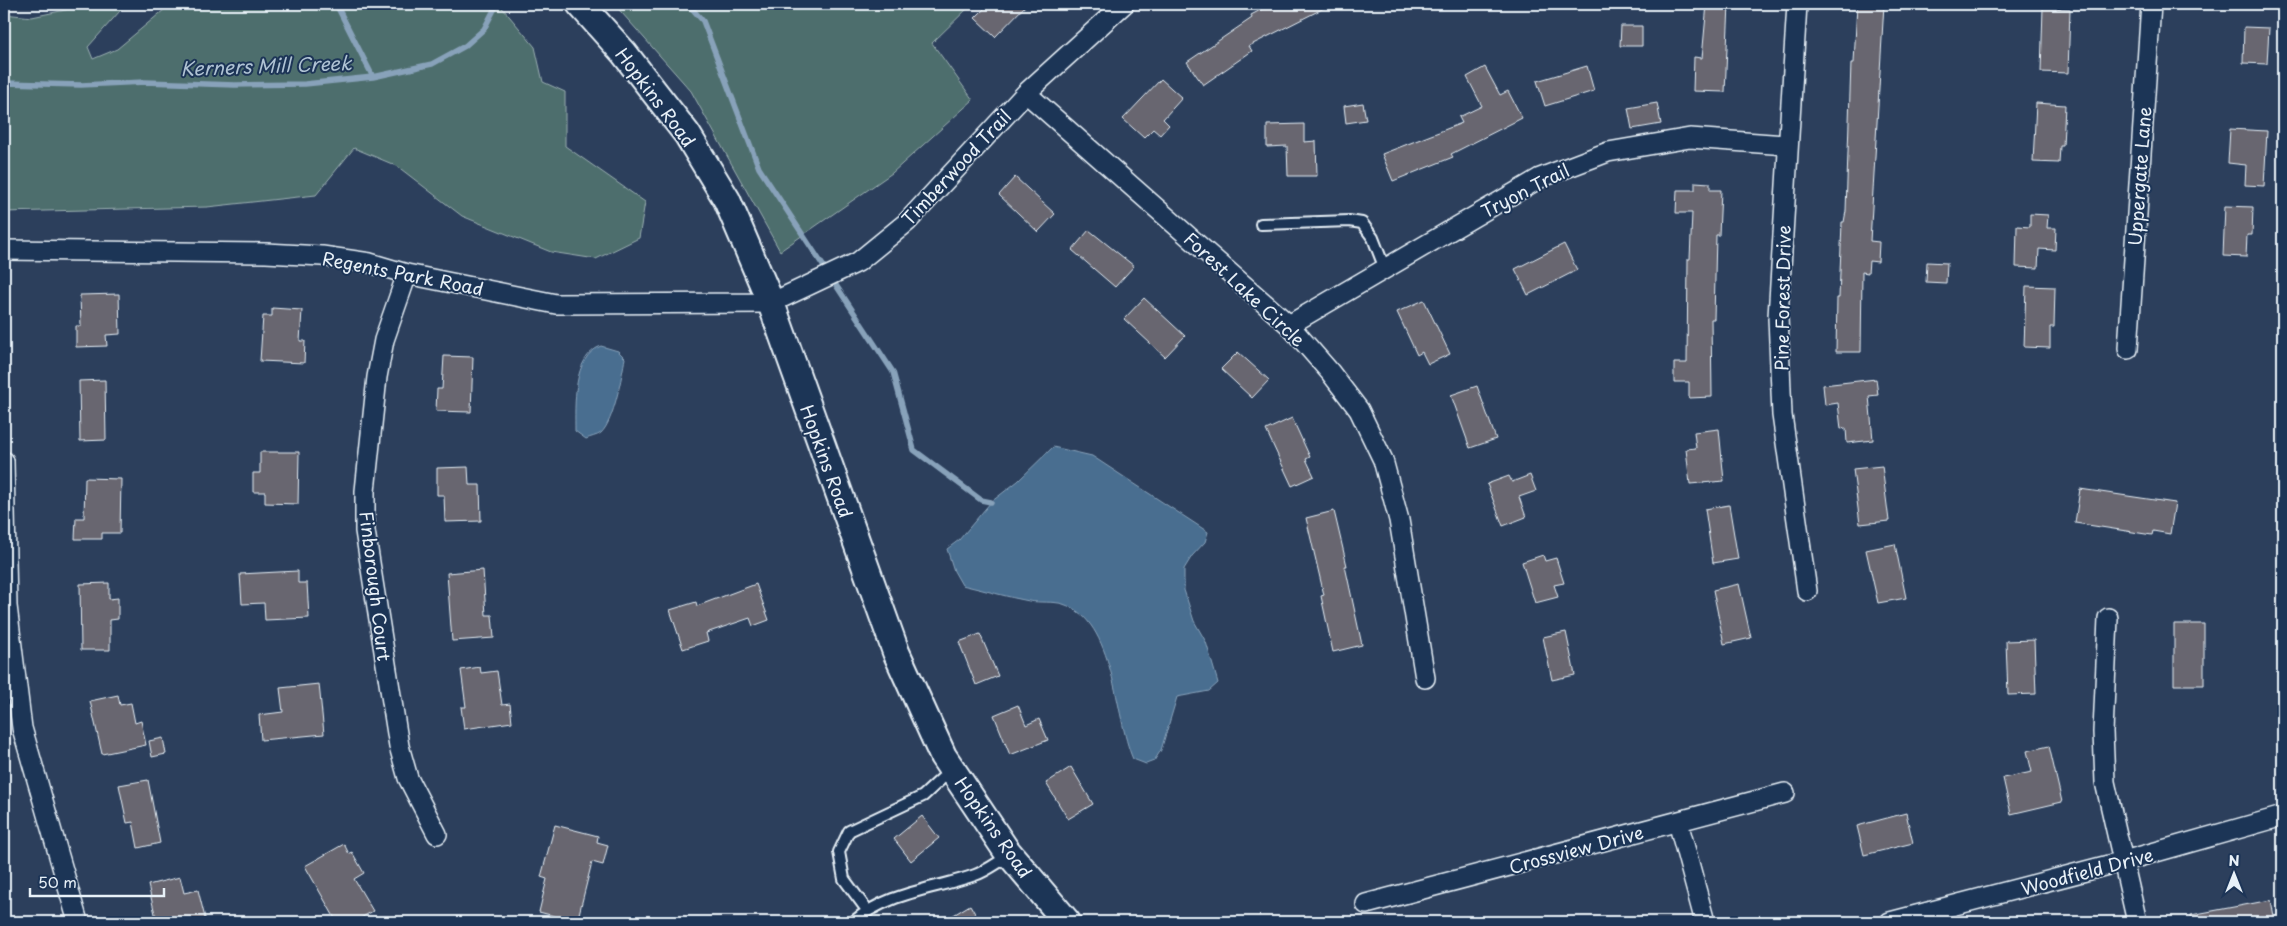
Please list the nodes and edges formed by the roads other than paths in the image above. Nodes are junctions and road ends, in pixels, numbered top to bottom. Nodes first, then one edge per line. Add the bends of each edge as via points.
1 (580, 4) edge
2 (1124, 4) edge
3 (1797, 4) edge
4 (2151, 4) edge
5 (1026, 93) junction
6 (1787, 145) junction
7 (1261, 224) dead end
8 (4, 250) edge
9 (1385, 269) junction
10 (407, 274) junction
11 (771, 303) junction
12 (1289, 325) junction
13 (2128, 349) dead end
14 (4, 461) edge
15 (1807, 591) dead end
16 (5, 606) edge
17 (2108, 618) dead end
18 (1425, 678) dead end
19 (952, 768) junction
20 (1785, 793) dead end
21 (2283, 816) edge
22 (1678, 822) junction
23 (437, 834) dead end
24 (1010, 855) junction
25 (2124, 861) junction
26 (1366, 904) dead end
27 (867, 910) junction
28 (74, 921) edge
29 (853, 922) edge
30 (1067, 922) edge
31 (1705, 922) edge
32 (1890, 922) edge
33 (2137, 922) edge

1 - 11 main road, Hopkins Road via 624,53 687,134 727,200
2 - 5 street, Timberwood Trail
3 - 6 street, Pine Forest Drive
4 - 13 street, Uppergate Lane
5 - 11 street, Timberwood Trail via 907,222 865,256
5 - 12 street, Forest Lake Circle
6 - 9 street, Tryon Trail via 1690,138 1608,152 1540,178
6 - 15 street, Pine Forest Drive via 1778,317 1782,415
7 - 9 lane via 1362,223 1373,238
8 - 10 street, Regents Park Road via 313,256 370,264
9 - 12 street, Tryon Trail
10 - 11 street, Regents Park Road via 556,304
10 - 23 street, Finborough Court via 384,340 377,377 365,491 365,531 399,746 408,778
11 - 19 main road, Hopkins Road via 896,652
12 - 18 street, Forest Lake Circle via 1359,410 1383,460 1399,520
14 - 16 street
16 - 28 street via 22,728
17 - 25 street via 2102,732 2105,782
19 - 24 main road, Hopkins Road
19 - 27 lane via 923,796 850,831 839,852 844,879
20 - 22 street, Crossview Drive
21 - 25 street, Woodfield Drive
22 - 26 street, Crossview Drive
22 - 31 street
24 - 27 lane via 976,875 917,890
24 - 30 main road, Hopkins Road
25 - 32 street, Woodfield Drive
25 - 33 street
27 - 29 lane

